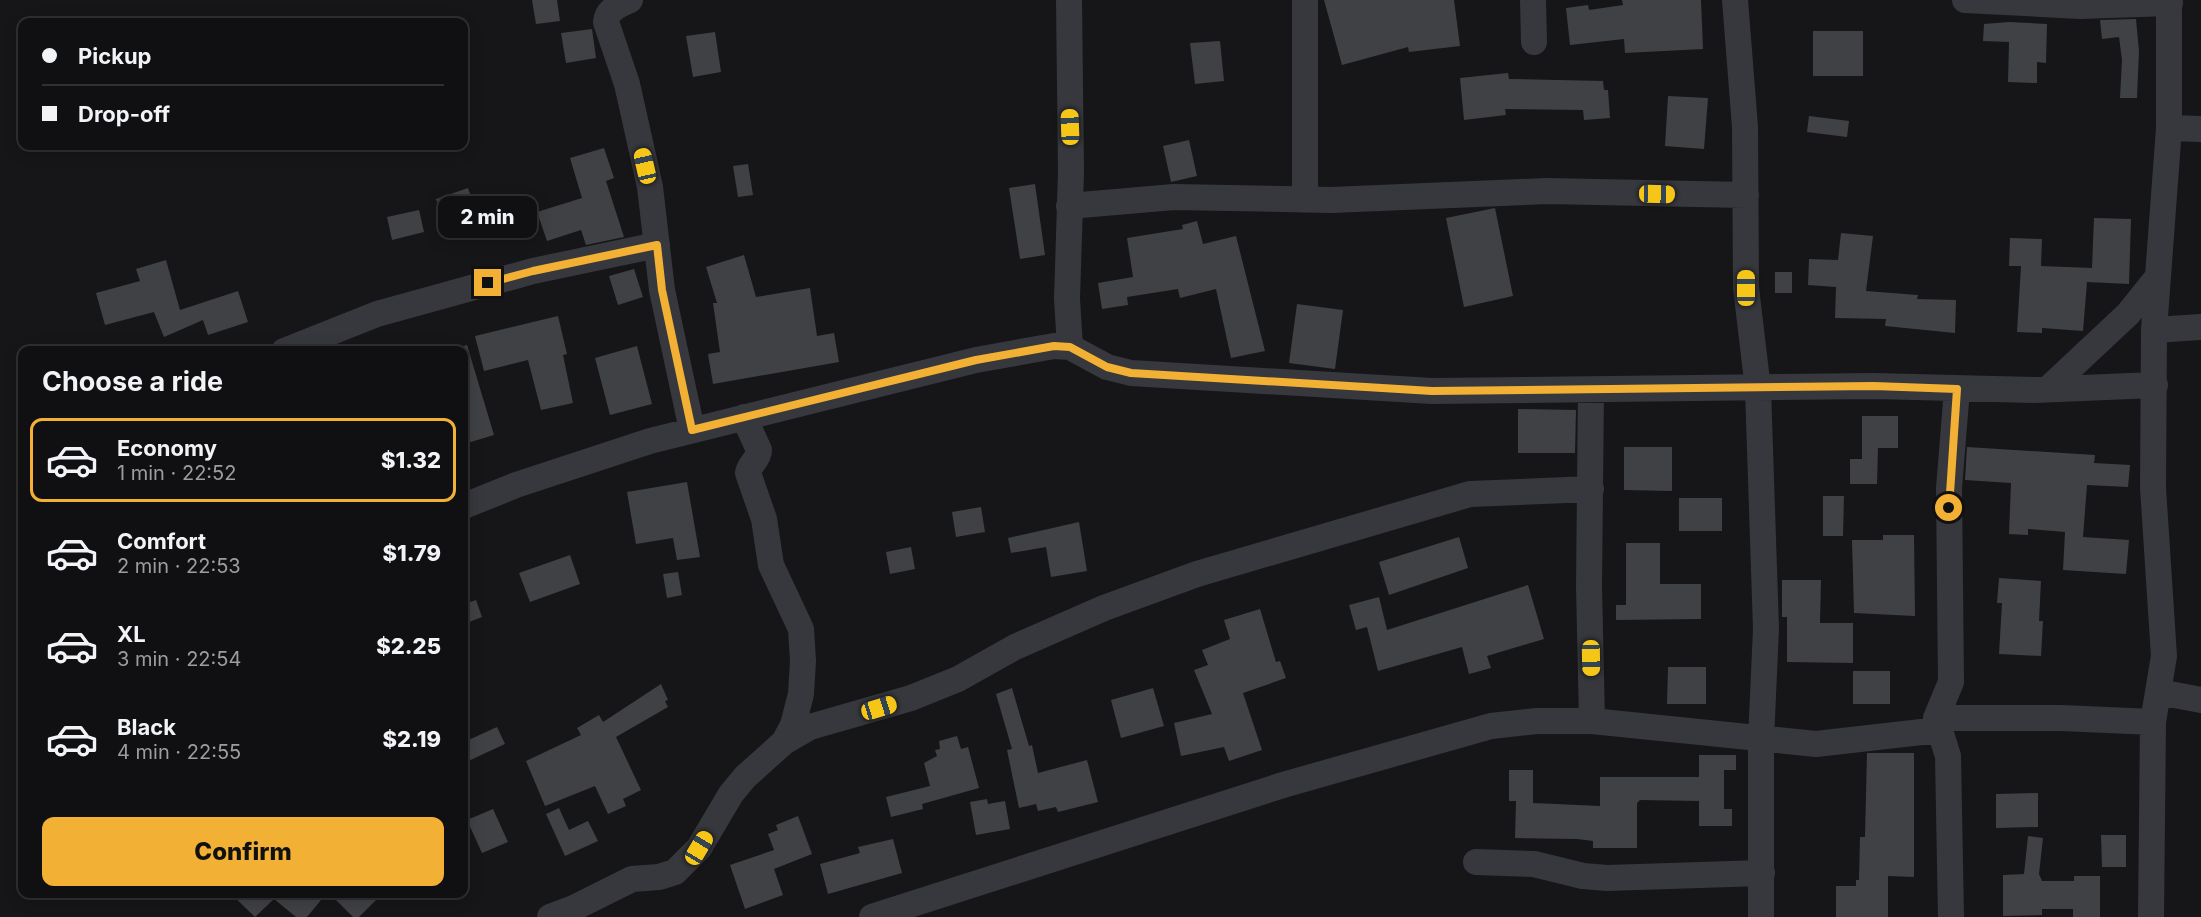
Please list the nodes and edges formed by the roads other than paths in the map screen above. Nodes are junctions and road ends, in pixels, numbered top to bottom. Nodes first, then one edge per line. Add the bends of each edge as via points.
1 (630, 0) edge
2 (1069, 0) edge
3 (1305, 0) edge
4 (1533, 0) edge
5 (1735, 0) edge
6 (1965, 0) edge
7 (2169, 1) edge
8 (1534, 42) dead end
9 (2169, 128) junction
10 (2201, 129) edge
11 (1746, 195) junction
12 (1305, 200) junction
13 (1070, 206) junction
14 (657, 245) junction
15 (2157, 278) junction
16 (2201, 327) edge
17 (2154, 330) junction
18 (297, 346) edge
19 (1070, 347) junction
20 (2155, 385) junction
21 (2049, 388) junction
22 (1758, 389) junction
23 (1957, 389) junction
24 (1591, 390) junction
25 (744, 417) junction
26 (692, 430) junction
27 (1591, 489) junction
28 (468, 504) edge
29 (2159, 692) junction
30 (2201, 700) edge
31 (1592, 721) junction
32 (2153, 722) junction
33 (1937, 724) junction
34 (1761, 740) junction
35 (784, 742) junction
36 (1476, 862) dead end
37 (1762, 873) junction
38 (550, 917) edge
39 (872, 917) edge
40 (1761, 917) edge
41 (1951, 917) edge
42 (2151, 917) edge

1 - 14 street via 614,8 605,19 627,84 650,187
2 - 13 street
3 - 12 street
4 - 8 street
5 - 11 street via 1746,127
6 - 7 street via 2080,6
7 - 9 street
9 - 10 street
9 - 15 street
11 - 12 street via 1547,191
11 - 22 street via 1746,288
12 - 13 street via 1174,197
13 - 19 street via 1066,299
14 - 18 street via 533,271 377,314
14 - 26 street via 662,290
15 - 17 street
15 - 21 street via 2128,314
16 - 17 street
17 - 20 street
19 - 24 street via 1107,367 1131,373 1432,391
19 - 25 street via 1043,347 976,360
20 - 21 street
20 - 29 street via 2153,488 2164,628
21 - 23 street
22 - 23 street
22 - 24 street
22 - 34 street via 1766,629
23 - 33 street via 1949,488 1951,682
24 - 27 street
25 - 26 street
25 - 35 street via 759,450 748,473 764,519 771,565 801,629 801,693
26 - 28 street via 516,485
27 - 31 street
27 - 35 street via 1470,494 1197,574 1094,612 1015,647 958,679 911,698 810,727
29 - 30 street
29 - 32 street
31 - 34 street
31 - 39 street via 1491,726 1283,785
32 - 33 street via 2061,718
32 - 42 street
33 - 34 street via 1816,744
33 - 41 street via 1948,756
34 - 37 street
35 - 38 street via 746,777 699,848 675,872 632,879
36 - 37 street via 1534,864 1607,878
37 - 40 street

